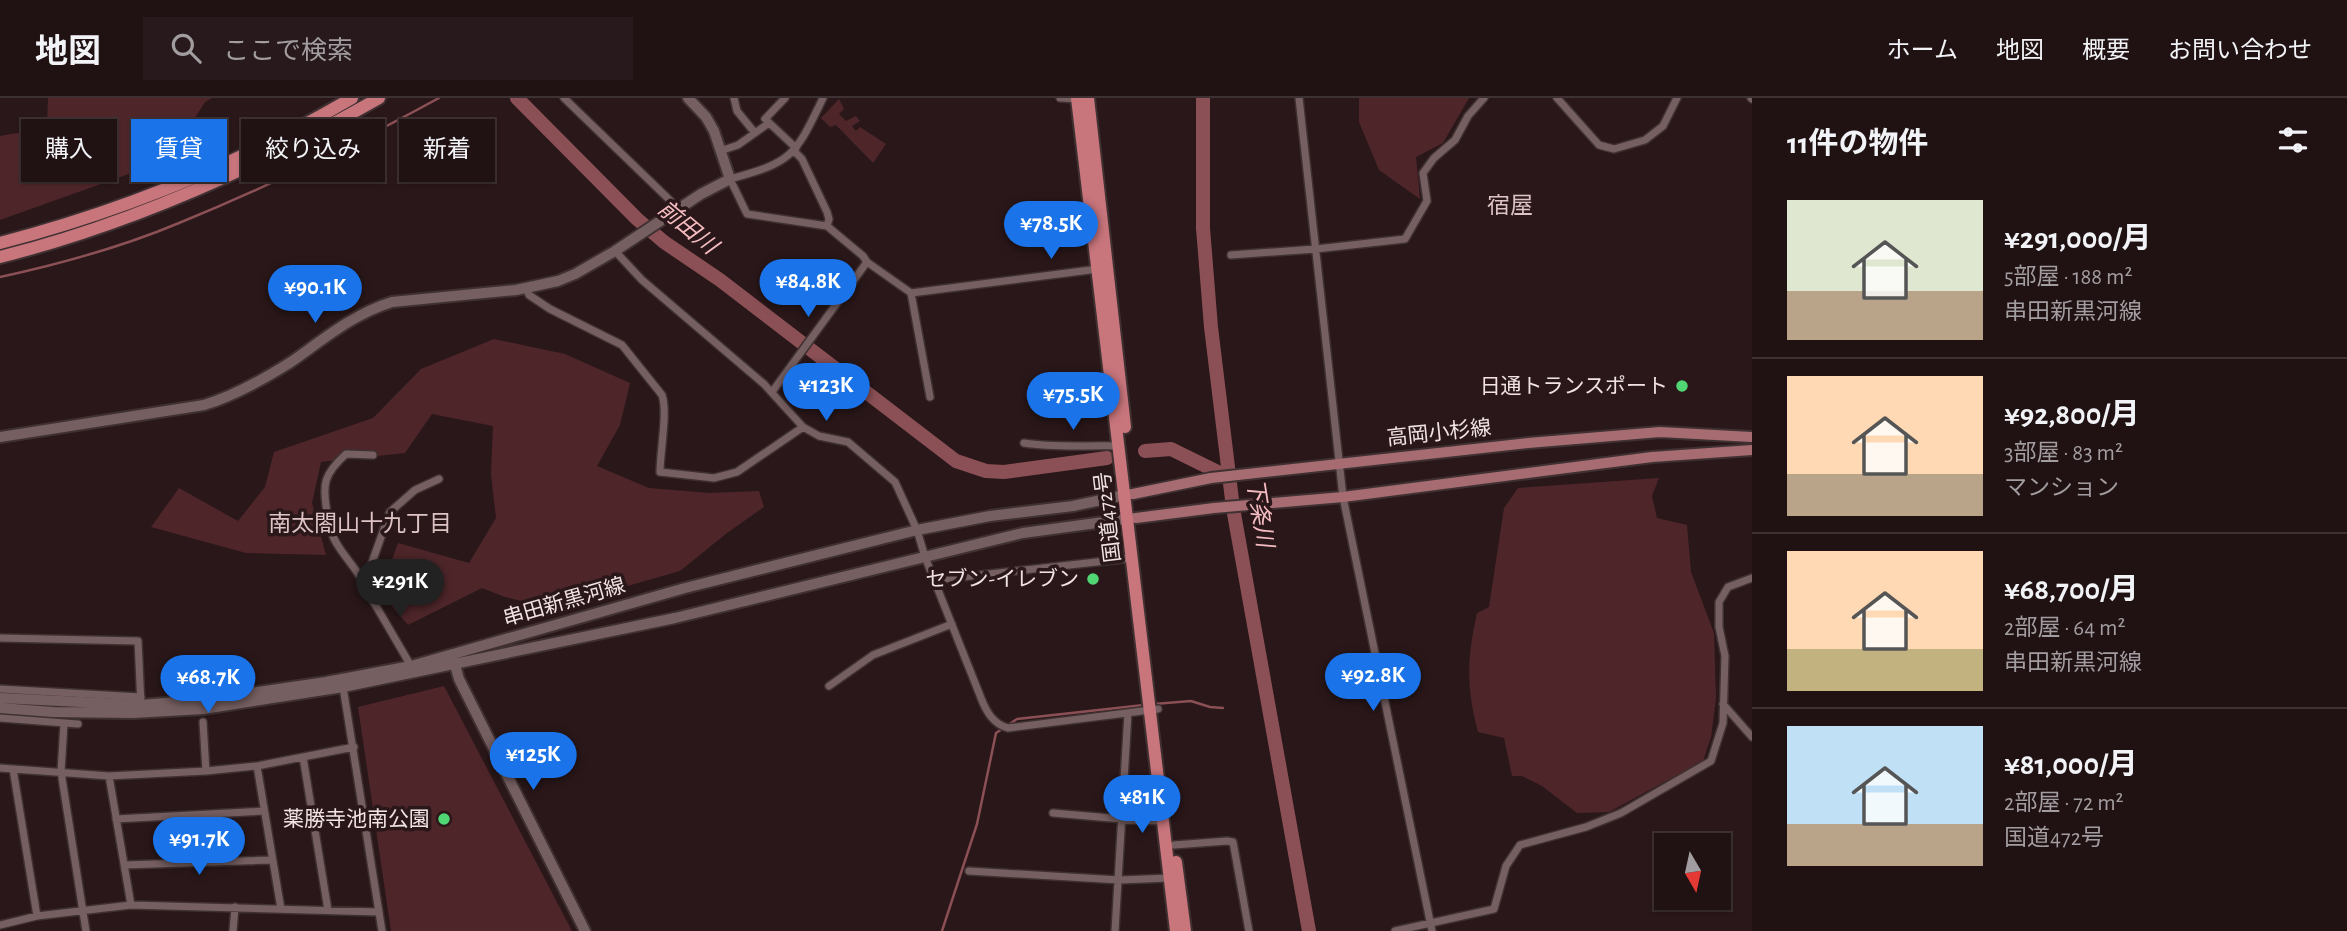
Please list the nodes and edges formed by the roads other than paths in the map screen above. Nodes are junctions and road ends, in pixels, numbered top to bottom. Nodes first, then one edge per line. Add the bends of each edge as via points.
1 (352, 98) edge
2 (379, 98) edge
3 (564, 98) edge
4 (688, 98) edge
5 (734, 98) edge
6 (785, 98) edge
7 (822, 98) edge
8 (1060, 98) edge
9 (1082, 98) edge
10 (1299, 98) edge
11 (1483, 98) edge
12 (1557, 98) edge
13 (1677, 98) edge
14 (769, 123) junction
15 (755, 133) junction
16 (795, 149) junction
17 (720, 151) junction
18 (730, 179) junction
19 (679, 209) junction
20 (827, 226) junction
21 (0, 243) edge
22 (1316, 249) junction
23 (615, 251) junction
24 (1231, 255) dead end
25 (0, 257) edge
26 (867, 262) junction
27 (1098, 269) junction
28 (527, 288) junction
29 (911, 293) junction
30 (772, 392) junction
31 (930, 397) dead end
32 (803, 427) junction
33 (0, 437) edge
34 (1752, 437) edge
35 (1024, 443) dead end
36 (1119, 446) junction
37 (1752, 450) edge
38 (373, 455) dead end
39 (1338, 463) junction
40 (439, 479) dead end
41 (1129, 495) junction
42 (1343, 497) junction
43 (1132, 518) junction
44 (918, 530) junction
45 (925, 557) junction
46 (1132, 558) junction
47 (1752, 578) edge
48 (935, 580) junction
49 (365, 582) junction
50 (952, 624) junction
51 (0, 638) edge
52 (453, 659) junction
53 (411, 666) junction
54 (828, 686) dead end
55 (343, 687) junction
56 (0, 689) edge
57 (0, 698) edge
58 (141, 701) junction
59 (1723, 704) junction
60 (0, 708) edge
61 (1154, 710) junction
62 (1128, 713) junction
63 (0, 718) edge
64 (203, 722) dead end
65 (64, 723) junction
66 (78, 724) dead end
67 (1752, 737) edge
68 (354, 747) junction
69 (303, 757) junction
70 (257, 766) junction
71 (0, 768) edge
72 (13, 769) junction
73 (206, 771) junction
74 (61, 772) junction
75 (109, 776) junction
76 (264, 811) junction
77 (1053, 813) dead end
78 (116, 819) junction
79 (1122, 819) junction
80 (1163, 821) junction
81 (1174, 845) junction
82 (272, 860) junction
83 (125, 865) junction
84 (969, 871) dead end
85 (1170, 878) junction
86 (1118, 880) junction
87 (131, 905) junction
88 (235, 907) junction
89 (84, 909) junction
90 (281, 909) junction
91 (328, 910) junction
92 (379, 912) junction
93 (37, 916) junction
94 (0, 925) edge
95 (1431, 927) edge
96 (86, 931) edge
97 (233, 931) edge
98 (382, 931) edge
99 (585, 931) edge
100 (1115, 931) edge
101 (1176, 931) edge
102 (1185, 931) edge
103 (1249, 931) edge
104 (1395, 931) edge

1 - 21 highway via 182,182
2 - 25 highway via 270,157 191,192 99,228
3 - 19 street
4 - 17 main road via 706,117
5 - 15 street via 737,111
6 - 14 street via 765,119
7 - 16 street
8 - 9 street
9 - 27 highway, 国道472号
9 - 41 highway, 国道472号
10 - 22 street
11 - 22 street via 1455,140 1423,173 1427,201 1405,239
12 - 13 street via 1598,145 1614,149 1645,140 1663,126
14 - 15 street
14 - 16 street
15 - 17 street
16 - 18 street via 767,169
16 - 20 street via 827,212
17 - 18 main road
18 - 19 main road
18 - 20 street via 747,214
19 - 23 main road
20 - 26 street
22 - 24 street
22 - 39 street
23 - 28 main road via 558,281
23 - 30 street via 642,280
26 - 29 street
26 - 30 street
27 - 29 street
27 - 36 highway, 国道472号
28 - 32 street via 529,295 550,309 622,345 662,394 660,472 714,478 737,472
28 - 33 main road via 375,307 288,363 225,399 204,405
29 - 31 street
30 - 32 street
32 - 44 street via 848,442 895,482
34 - 39 main road, 高岡小杉線 via 1660,432
35 - 36 street
36 - 41 highway, 国道472号
37 - 42 main road via 1653,457
38 - 49 street via 346,454 333,466 324,495 335,542
39 - 41 main road, 高岡小杉線 via 1211,478
39 - 42 street
40 - 49 street via 415,490 390,512
41 - 43 highway, 国道472号
41 - 44 main road, 串田新黒河線
42 - 43 main road
42 - 95 street
43 - 45 main road, 串田新黒河線 via 1023,533
43 - 46 highway, 国道472号
43 - 61 highway, 国道472号
44 - 45 street
44 - 52 main road, 串田新黒河線 via 685,587
45 - 48 street
45 - 52 main road, 串田新黒河線 via 675,618
46 - 48 street
46 - 61 highway, 国道472号
47 - 59 street via 1728,587 1719,602 1718,627 1725,656
48 - 50 street
49 - 53 street
50 - 54 street via 873,656
50 - 62 street via 986,711 1002,727
51 - 58 street via 138,641
52 - 53 main road, 串田新黒河線
52 - 55 main road, 串田新黒河線
52 - 99 main road
53 - 58 main road, 串田新黒河線 via 202,700
55 - 60 main road, 串田新黒河線 via 203,709 133,713
55 - 68 street
56 - 58 street
57 - 58 main road, 串田新黒河線
59 - 67 street
59 - 95 street via 1723,723 1711,761 1621,813 1520,845 1506,866 1494,908
61 - 62 street
61 - 80 highway, 国道472号
61 - 81 highway, 国道472号
62 - 79 street
63 - 65 street
64 - 73 street
65 - 66 street
65 - 74 street
68 - 69 street
68 - 92 street
69 - 70 street
69 - 91 street
70 - 73 street
70 - 76 street
71 - 72 street
72 - 74 street
72 - 93 street
73 - 75 street
74 - 75 street
74 - 89 street
75 - 78 street
76 - 78 street
76 - 82 street
77 - 79 street
78 - 83 street
79 - 80 street
79 - 86 street
80 - 85 highway, 国道472号
81 - 102 highway, 国道472号
81 - 103 street via 1233,842
82 - 83 street
82 - 90 street
83 - 87 street
84 - 86 street
85 - 86 street
85 - 101 highway, 国道472号
86 - 100 street
87 - 88 street
87 - 89 street
88 - 90 street
88 - 97 street
89 - 93 street
89 - 96 street
90 - 91 street
91 - 92 street
92 - 98 street
93 - 94 street
95 - 104 street

